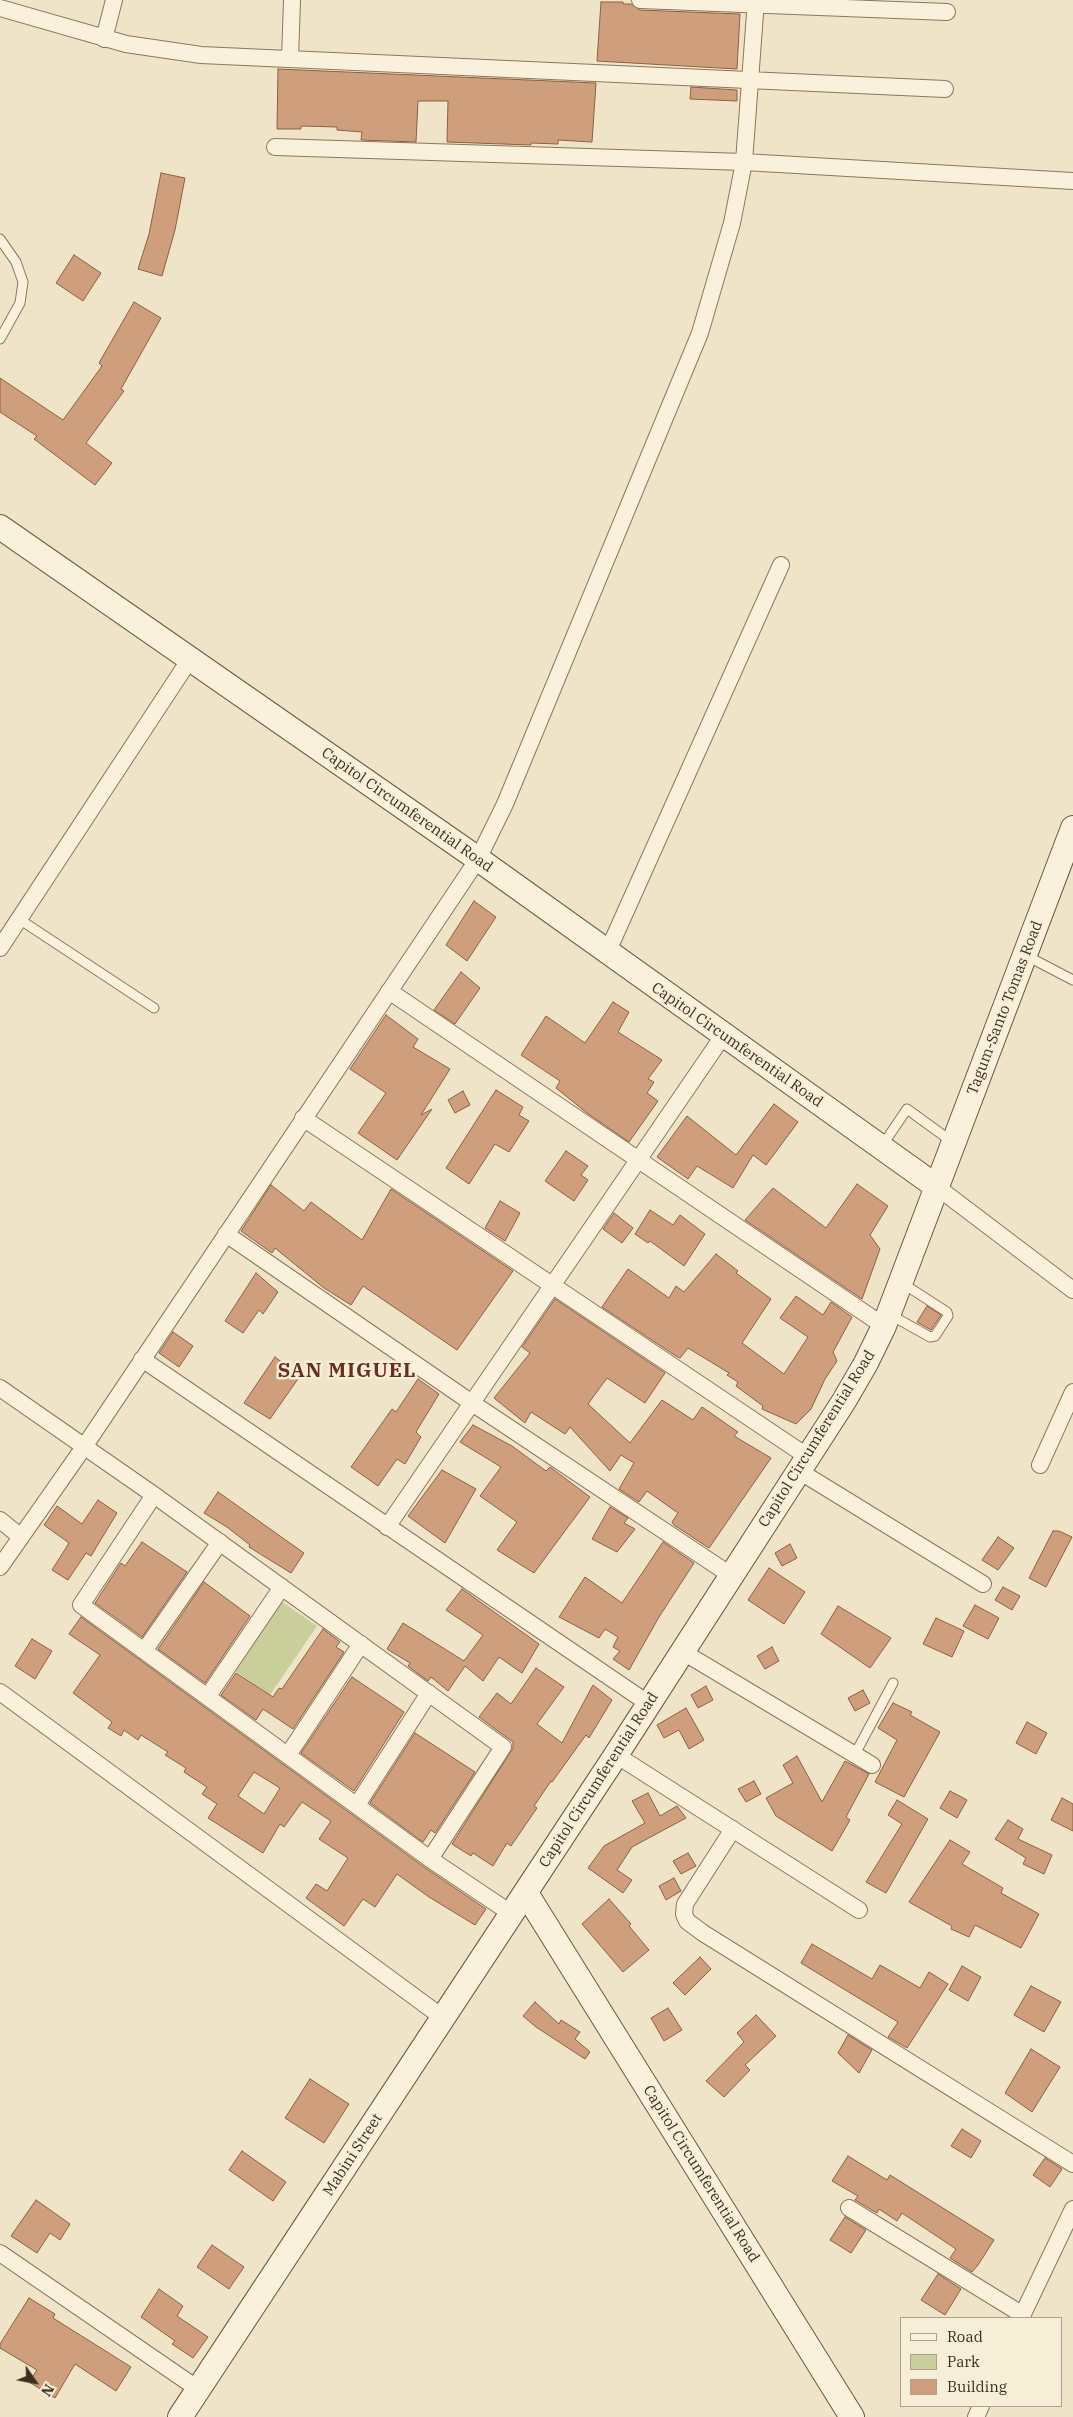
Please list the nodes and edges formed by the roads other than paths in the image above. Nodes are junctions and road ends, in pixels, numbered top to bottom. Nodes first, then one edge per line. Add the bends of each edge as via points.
1 (114, 0) edge
2 (292, 0) edge
3 (640, 0) edge
4 (756, 2) edge
5 (0, 8) edge
6 (947, 12) dead end
7 (104, 39) junction
8 (290, 60) junction
9 (751, 80) junction
10 (946, 89) dead end
11 (275, 147) dead end
12 (744, 162) junction
13 (1073, 181) edge
14 (0, 239) edge
15 (0, 339) edge
16 (0, 527) edge
17 (781, 565) dead end
18 (190, 659) junction
19 (1073, 828) edge
20 (478, 858) junction
21 (19, 919) junction
22 (0, 948) edge
23 (607, 953) junction
24 (1025, 955) junction
25 (1073, 980) edge
26 (389, 991) junction
27 (154, 1008) dead end
28 (723, 1036) junction
29 (303, 1118) junction
30 (954, 1143) junction
31 (881, 1148) junction
32 (638, 1159) junction
33 (937, 1187) junction
34 (226, 1234) junction
35 (901, 1282) junction
36 (553, 1285) junction
37 (1073, 1290) edge
38 (887, 1320) junction
39 (142, 1360) junction
40 (0, 1388) edge
41 (1073, 1392) edge
42 (472, 1402) junction
43 (84, 1447) junction
44 (804, 1464) junction
45 (1040, 1465) dead end
46 (154, 1495) junction
47 (0, 1520) edge
48 (387, 1527) junction
49 (21, 1536) junction
50 (220, 1542) junction
51 (0, 1567) edge
52 (732, 1576) junction
53 (983, 1584) dead end
54 (282, 1586) junction
55 (361, 1644) junction
56 (144, 1651) junction
57 (683, 1652) junction
58 (894, 1683) dead end
59 (0, 1692) edge
60 (429, 1693) junction
61 (208, 1696) junction
62 (649, 1704) junction
63 (288, 1755) junction
64 (616, 1755) junction
65 (854, 1756) junction
66 (872, 1765) dead end
67 (356, 1805) junction
68 (733, 1829) junction
69 (430, 1859) junction
70 (526, 1893) junction
71 (859, 1910) dead end
72 (512, 1914) junction
73 (442, 2017) junction
74 (1073, 2164) edge
75 (848, 2208) dead end
76 (1073, 2209) edge
77 (0, 2253) edge
78 (1022, 2316) edge
79 (198, 2389) junction
80 (180, 2417) edge
81 (852, 2417) edge

1 - 7 street
2 - 8 street
3 - 4 street
4 - 6 street
4 - 9 street
5 - 7 street
7 - 8 street via 169,52
8 - 9 street
9 - 10 street
9 - 12 street
11 - 12 street
12 - 13 street
12 - 20 street via 732,223 700,334 506,804
14 - 15 lane via 16,262 23,282 20,302
16 - 18 main road, Capitol Circumferential Road
17 - 23 street
18 - 20 main road, Capitol Circumferential Road
18 - 21 street
19 - 24 main road, Tagum-Santo Tomas Road
20 - 23 main road, Capitol Circumferential Road
20 - 26 street
21 - 22 street
21 - 27 lane
23 - 28 main road, Capitol Circumferential Road
24 - 25 lane
24 - 30 main road, Tagum-Santo Tomas Road
26 - 29 street
26 - 32 street
28 - 31 main road, Capitol Circumferential Road
28 - 32 street
29 - 34 street
29 - 36 street
30 - 31 lane via 906,1110
30 - 33 main road, Tagum-Santo Tomas Road
31 - 33 main road, Capitol Circumferential Road
32 - 36 street
32 - 38 street
33 - 35 main road, Capitol Circumferential Road
33 - 37 street
34 - 39 street
34 - 42 street
35 - 38 main road, Capitol Circumferential Road
35 - 38 lane via 947,1312 948,1316 935,1336 930,1337
36 - 42 street
36 - 44 street
38 - 44 main road, Capitol Circumferential Road via 853,1386
39 - 43 street
39 - 48 street
40 - 43 street
41 - 45 street
42 - 48 street
42 - 52 street
43 - 46 street
43 - 49 street
44 - 52 main road, Capitol Circumferential Road
44 - 53 street
46 - 50 street
46 - 56 street via 80,1606
47 - 49 street
48 - 62 street
49 - 51 street
50 - 54 street
50 - 56 street
52 - 57 main road, Capitol Circumferential Road
54 - 55 street
54 - 61 street
55 - 60 street
55 - 63 street
56 - 61 street
57 - 62 main road, Capitol Circumferential Road
57 - 65 street
58 - 65 lane
59 - 73 street
60 - 67 street
60 - 69 street via 504,1746
61 - 63 street
62 - 64 main road, Capitol Circumferential Road
63 - 67 street
64 - 68 street
64 - 70 main road, Capitol Circumferential Road
65 - 66 street
67 - 69 street
68 - 71 street
68 - 74 street via 685,1904 687,1921
69 - 72 street
70 - 72 main road, Mabini Street
70 - 81 main road, Capitol Circumferential Road
72 - 73 main road, Mabini Street
73 - 79 main road, Mabini Street
75 - 78 street
76 - 78 street
77 - 79 street
79 - 80 main road, Mabini Street

